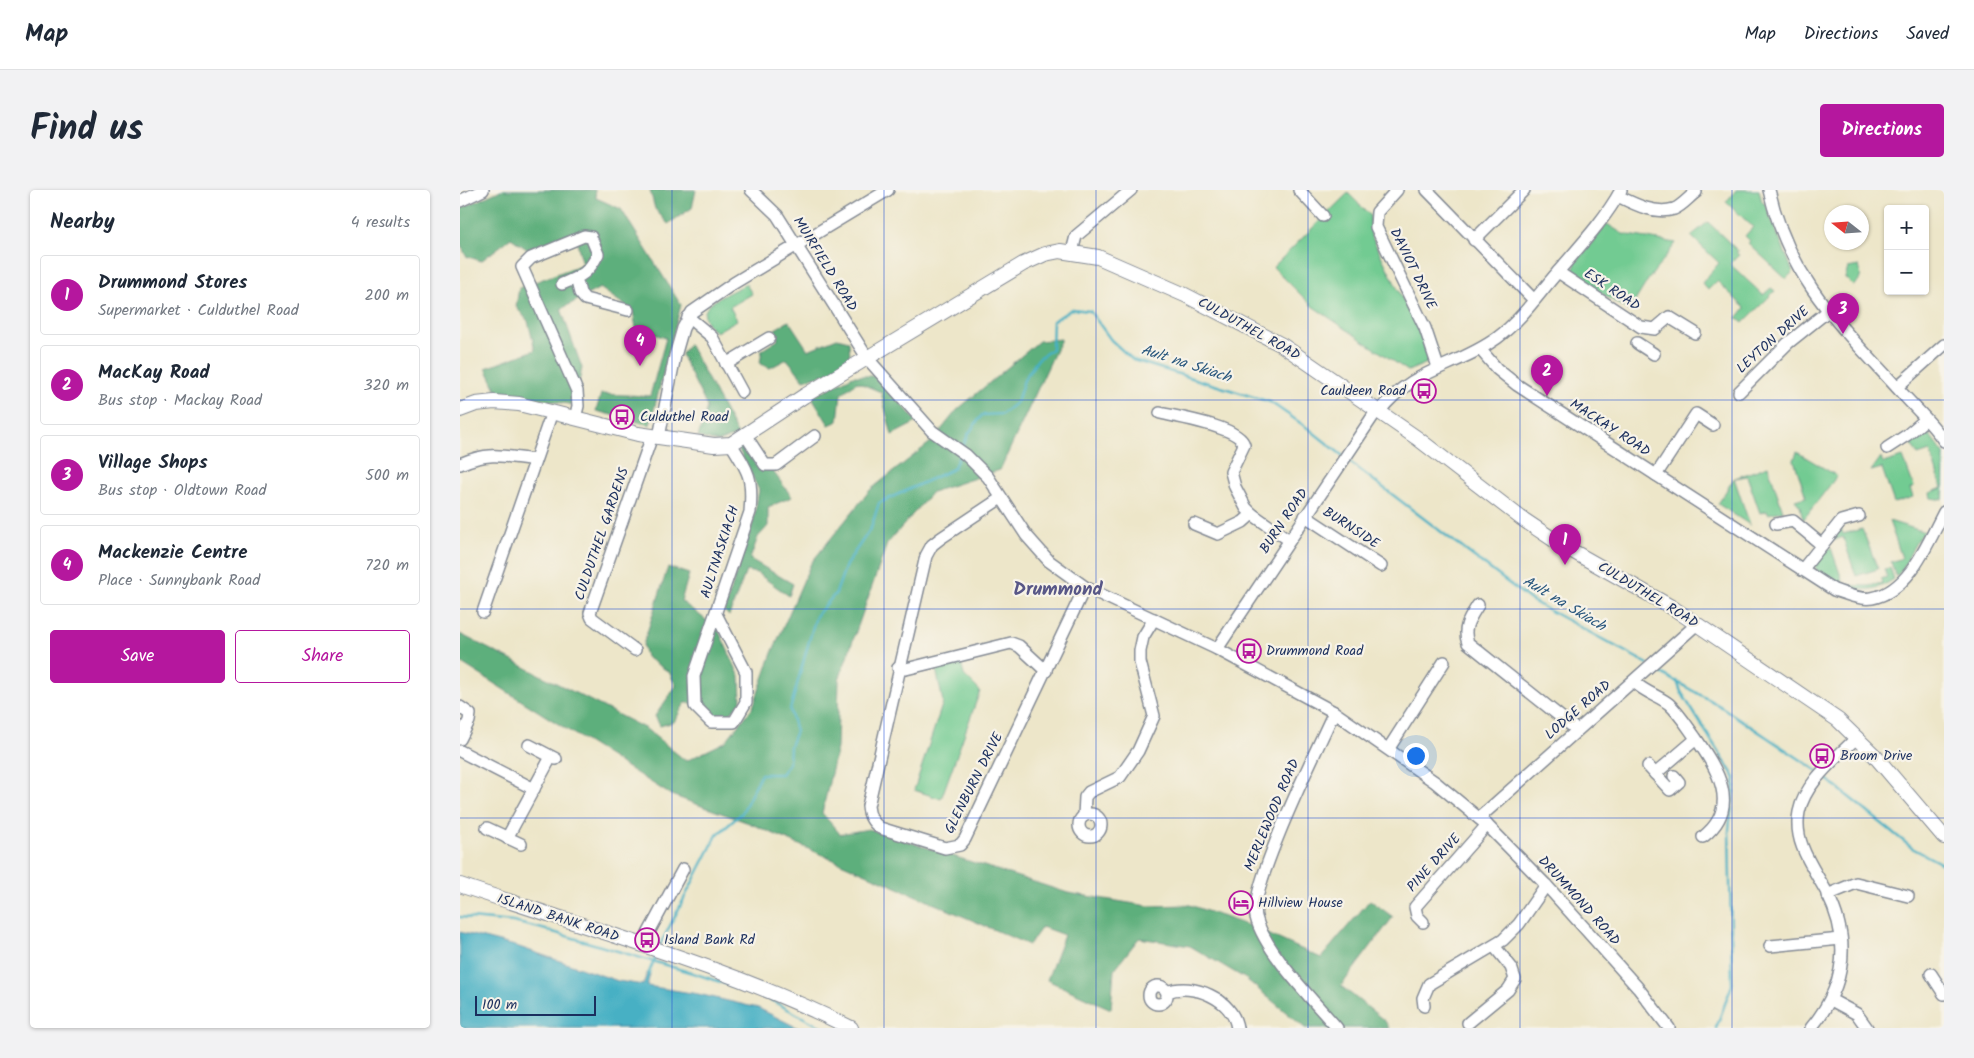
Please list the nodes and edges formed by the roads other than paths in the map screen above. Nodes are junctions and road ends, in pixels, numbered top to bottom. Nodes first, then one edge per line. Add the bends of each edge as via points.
1 (483, 190) edge
2 (750, 190) edge
3 (888, 190) edge
4 (1131, 190) edge
5 (1299, 190) edge
6 (1397, 190) edge
7 (1427, 190) edge
8 (1524, 190) edge
9 (1769, 190) edge
10 (1696, 192) dead end
11 (1620, 193) edge
12 (460, 201) edge
13 (1323, 216) dead end
14 (1474, 240) junction
15 (797, 246) junction
16 (1072, 252) junction
17 (1558, 272) junction
18 (576, 278) junction
19 (562, 284) dead end
20 (1534, 300) junction
21 (628, 310) dead end
22 (1828, 311) junction
23 (688, 317) junction
24 (1650, 330) junction
25 (1695, 333) dead end
26 (770, 338) dead end
27 (1944, 345) edge
28 (1645, 348) dead end
29 (1480, 349) junction
30 (868, 359) junction
31 (726, 364) junction
32 (1438, 367) junction
33 (1897, 387) junction
34 (742, 392) dead end
35 (1739, 392) dead end
36 (460, 410) edge
37 (1378, 411) junction
38 (552, 412) junction
39 (1160, 412) dead end
40 (575, 418) junction
41 (1926, 419) junction
42 (1713, 425) dead end
43 (746, 436) junction
44 (815, 436) dead end
45 (656, 437) junction
46 (1944, 441) edge
47 (731, 444) junction
48 (1887, 448) dead end
49 (536, 460) junction
50 (460, 464) edge
51 (1656, 475) junction
52 (1001, 498) junction
53 (1944, 512) edge
54 (1252, 514) junction
55 (1305, 516) junction
56 (1859, 516) dead end
57 (1194, 523) dead end
58 (1776, 524) dead end
59 (1289, 540) junction
60 (1822, 545) junction
61 (1381, 566) dead end
62 (1802, 570) junction
63 (1086, 587) junction
64 (1478, 610) dead end
65 (483, 612) dead end
66 (716, 614) junction
67 (1154, 619) junction
68 (1698, 624) junction
69 (1217, 649) junction
70 (635, 650) dead end
71 (1444, 662) dead end
72 (898, 668) junction
73 (1046, 671) junction
74 (1634, 682) junction
75 (460, 707) edge
76 (1334, 712) junction
77 (1578, 730) junction
78 (1857, 737) junction
79 (460, 739) edge
80 (1696, 739) junction
81 (529, 745) dead end
82 (1389, 748) junction
83 (460, 750) edge
84 (1674, 776) dead end
85 (534, 789) junction
86 (1084, 816) dead end
87 (1483, 822) junction
88 (487, 828) dead end
89 (1703, 837) dead end
90 (1944, 837) edge
91 (507, 838) junction
92 (521, 844) dead end
93 (683, 869) dead end
94 (1546, 885) junction
95 (460, 886) edge
96 (1827, 895) junction
97 (1900, 897) dead end
98 (1423, 922) dead end
99 (1841, 939) junction
100 (1494, 946) junction
101 (1770, 946) dead end
102 (652, 949) junction
103 (1937, 978) dead end
104 (1167, 992) dead end
105 (1944, 994) edge
106 (1831, 1000) junction
107 (1424, 1006) dead end
108 (1468, 1023) edge
109 (851, 1028) edge
110 (1237, 1028) edge
111 (1337, 1028) edge
112 (1669, 1028) edge
113 (1811, 1028) edge
114 (1867, 1028) edge

1 - 12 street
2 - 15 street, MUIRFIELD ROAD via 777,215
3 - 15 street
4 - 16 street via 1076,236
5 - 13 street
6 - 32 street, DAVIOT DRIVE via 1377,212 1376,228 1425,328
7 - 14 street
8 - 14 street
9 - 22 street via 1791,256
10 - 11 street via 1676,208 1665,210 1640,206
11 - 17 street
14 - 20 street
15 - 23 street via 698,306
15 - 30 street, MUIRFIELD ROAD
16 - 30 main road, CULDUTHEL ROAD via 1052,252 1023,264
16 - 37 main road, CULDUTHEL ROAD via 1098,257 1143,275 1257,330
17 - 20 street
17 - 24 street, ESK ROAD
18 - 19 street
18 - 21 street via 580,294 585,299
18 - 40 street via 589,270 598,254 591,237 584,236 530,258 522,267 577,391
20 - 29 street via 1509,328
22 - 33 street
22 - 35 street, LEYTON DRIVE via 1788,343
23 - 31 street via 706,330
23 - 45 street via 675,356
24 - 25 street via 1669,317
24 - 28 street
26 - 31 street
27 - 33 street
29 - 32 street
29 - 51 street, MACKAY ROAD via 1517,385
30 - 43 main road, CULDUTHEL ROAD via 804,396
30 - 52 street, DRUMMOND ROAD via 932,431 966,455 988,477
31 - 34 street
32 - 37 street via 1407,384
33 - 41 street
36 - 38 main road, CULDUTHEL ROAD via 494,402
37 - 55 street, BURN ROAD
37 - 68 main road, CULDUTHEL ROAD via 1560,544
38 - 40 main road, CULDUTHEL ROAD
38 - 49 street
39 - 54 street via 1225,429 1241,438 1244,445 1231,477
40 - 45 main road, CULDUTHEL ROAD
41 - 46 street
41 - 48 street
42 - 51 street, MACKAY ROAD via 1696,414
43 - 44 street via 765,465 776,465
43 - 47 main road, CULDUTHEL ROAD
45 - 47 main road, CULDUTHEL ROAD via 714,445
45 - 70 street, CULDUTHEL GARDENS via 590,613 592,618
47 - 66 street, AULTNASKIACH via 748,470 752,494 750,512
49 - 50 street via 493,454
49 - 65 street
51 - 62 street, MACKAY ROAD
52 - 63 street, DRUMMOND ROAD via 1037,549
52 - 72 street, GLENBURN DRIVE via 932,545 926,556
53 - 62 street, MACKAY ROAD via 1912,569 1900,584 1886,593 1871,598 1850,595 1834,590
54 - 57 street via 1218,534
54 - 59 street
55 - 59 street, BURN ROAD
55 - 61 street, BURNSIDE
56 - 60 street via 1841,521
58 - 60 street via 1793,521
59 - 69 street, BURN ROAD
60 - 62 street
63 - 67 street, DRUMMOND ROAD
63 - 73 street, GLENBURN DRIVE
64 - 77 street via 1465,627 1468,643
66 - 66 street, AULTNASKIACH via 746,672 746,702 734,722 711,722 695,706 694,676
67 - 69 street, DRUMMOND ROAD
67 - 86 street via 1143,637 1140,650 1154,716 1138,750 1120,777 1085,797
68 - 74 street, LODGE ROAD
68 - 78 main road, CULDUTHEL ROAD via 1831,715
69 - 76 street, DRUMMOND ROAD
71 - 82 street
72 - 73 street via 906,669 1011,643 1019,646
72 - 73 street, GLENBURN DRIVE via 868,806 869,814 880,828 945,848 960,845 965,840
74 - 77 street, LODGE ROAD
74 - 80 street via 1648,694 1670,705
75 - 79 street via 470,714
76 - 82 street, DRUMMOND ROAD
76 - 111 street, MERLEWOOD ROAD via 1260,882 1256,916 1273,950
77 - 87 street, LODGE ROAD
78 - 90 main road, CULDUTHEL ROAD
78 - 96 street via 1817,780 1800,811 1801,845
80 - 84 street via 1652,770 1670,790 1679,782
80 - 89 street via 1719,774 1722,786 1719,821
81 - 85 street via 555,758
82 - 87 street, DRUMMOND ROAD
83 - 85 street
85 - 91 street
87 - 94 street, DRUMMOND ROAD
87 - 98 street, PINE DRIVE via 1415,907
88 - 91 street
91 - 92 street
93 - 102 street
94 - 100 street via 1519,924
94 - 112 street, DRUMMOND ROAD via 1638,988
95 - 102 main road, ISLAND BANK ROAD
96 - 97 street via 1856,883
96 - 99 street via 1839,924
99 - 101 street
99 - 106 street via 1841,969
100 - 107 street via 1435,979 1424,991
100 - 108 street via 1516,979 1508,990
102 - 109 main road, ISLAND BANK ROAD via 728,973
103 - 105 street
104 - 110 street via 1181,988 1213,997 1232,1013
106 - 113 street
106 - 114 street via 1858,1014

